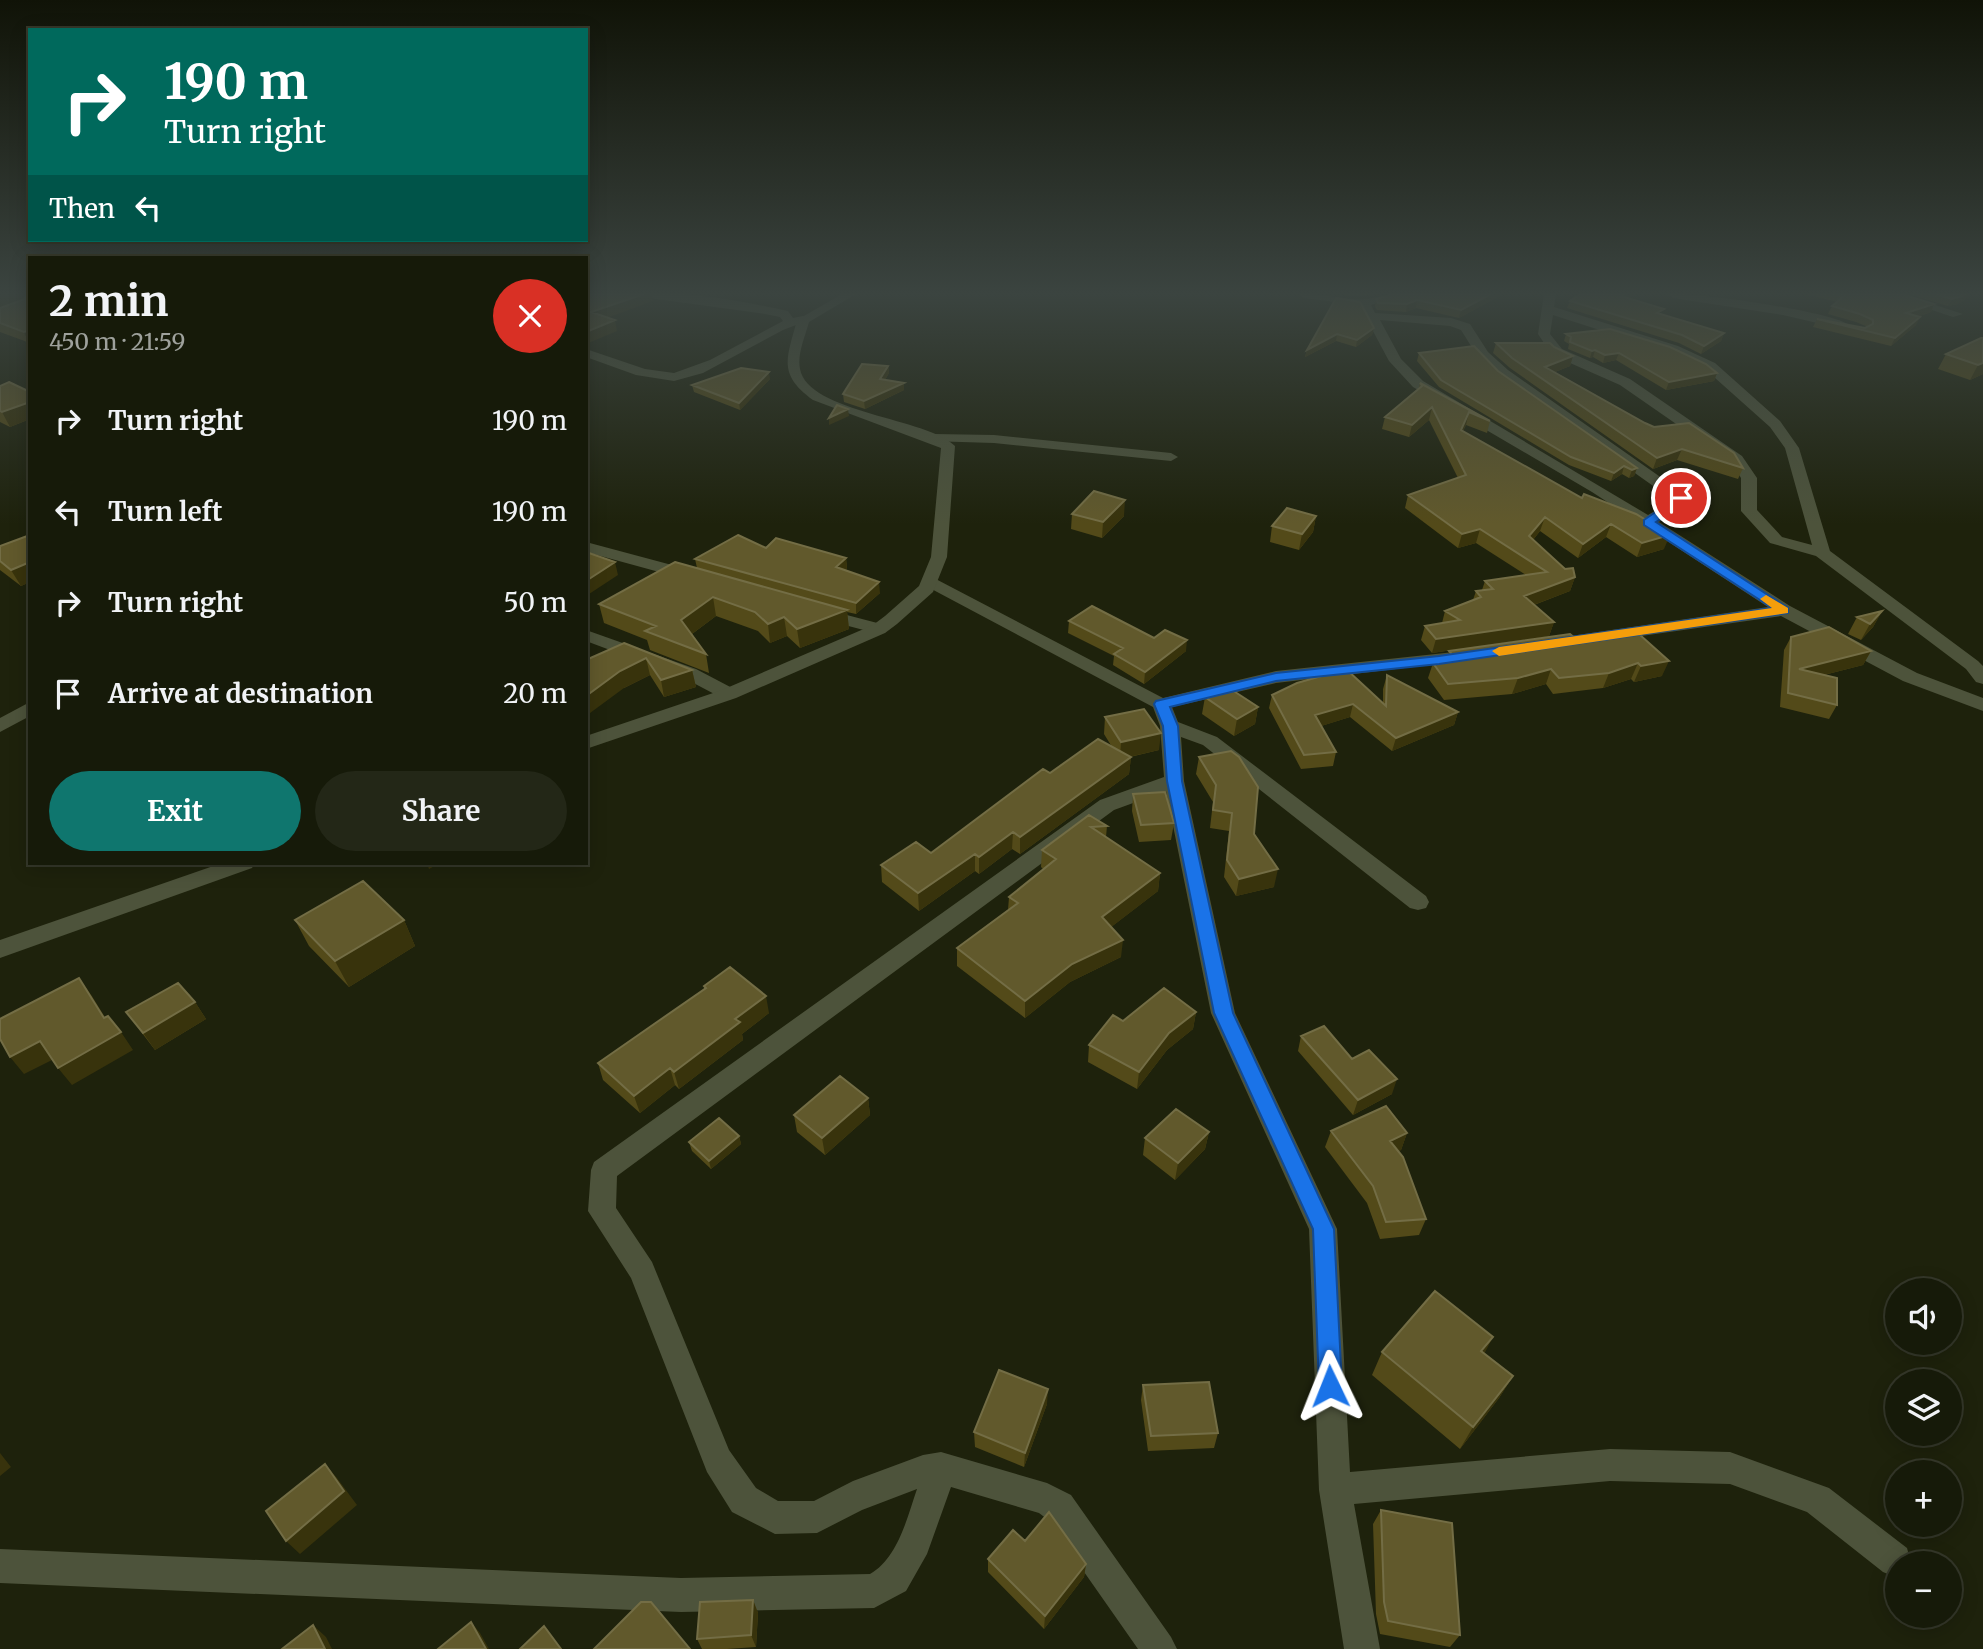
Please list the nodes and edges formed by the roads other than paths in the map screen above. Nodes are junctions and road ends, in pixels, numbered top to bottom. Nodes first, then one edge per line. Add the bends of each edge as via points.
1 (641, 371) edge
2 (700, 371) edge
3 (794, 371) edge
4 (1405, 371) edge
5 (1501, 371) edge
6 (1600, 371) edge
7 (1716, 371) edge
8 (934, 438) junction
9 (1171, 457) dead end
10 (1648, 522) junction
11 (588, 548) edge
12 (1822, 553) junction
13 (706, 580) edge
14 (930, 581) junction
15 (799, 607) edge
16 (1784, 610) junction
17 (879, 629) junction
18 (588, 636) edge
19 (1535, 646) edge
20 (1494, 652) edge
21 (1983, 678) edge
22 (729, 694) junction
23 (1983, 705) edge
24 (28, 709) edge
25 (1166, 715) junction
26 (0, 726) edge
27 (588, 742) edge
28 (1174, 781) junction
29 (238, 865) edge
30 (1418, 902) dead end
31 (0, 949) edge
32 (941, 1468) junction
33 (1335, 1490) junction
34 (1885, 1552) edge
35 (0, 1566) edge
36 (1159, 1649) edge
37 (1362, 1649) edge

1 - 2 street via 678,378
3 - 8 street via 811,393 851,414
4 - 10 street via 1418,384
5 - 10 street via 1681,498
6 - 12 street via 1625,382 1737,459 1749,478 1749,511 1776,540
7 - 12 street via 1766,415 1792,448
8 - 9 street via 994,439
8 - 14 street via 948,446 939,556
10 - 16 street
11 - 13 street
12 - 21 street
14 - 17 street
14 - 25 street
15 - 17 street
16 - 19 street
16 - 23 street via 1910,677
17 - 22 street
18 - 22 street via 689,673
20 - 25 street via 1276,677
22 - 27 street
24 - 26 street
25 - 28 street
25 - 30 street via 1209,741
28 - 32 street via 1107,806 604,1170 602,1212 642,1271 718,1461 744,1500 775,1518 817,1517 853,1497
28 - 33 street via 1223,1013 1323,1229
29 - 31 street
32 - 35 street via 915,1542 894,1579 874,1591 681,1595
32 - 36 street via 1047,1499 1059,1507
33 - 34 street via 1610,1465 1730,1468 1817,1500
33 - 37 street

